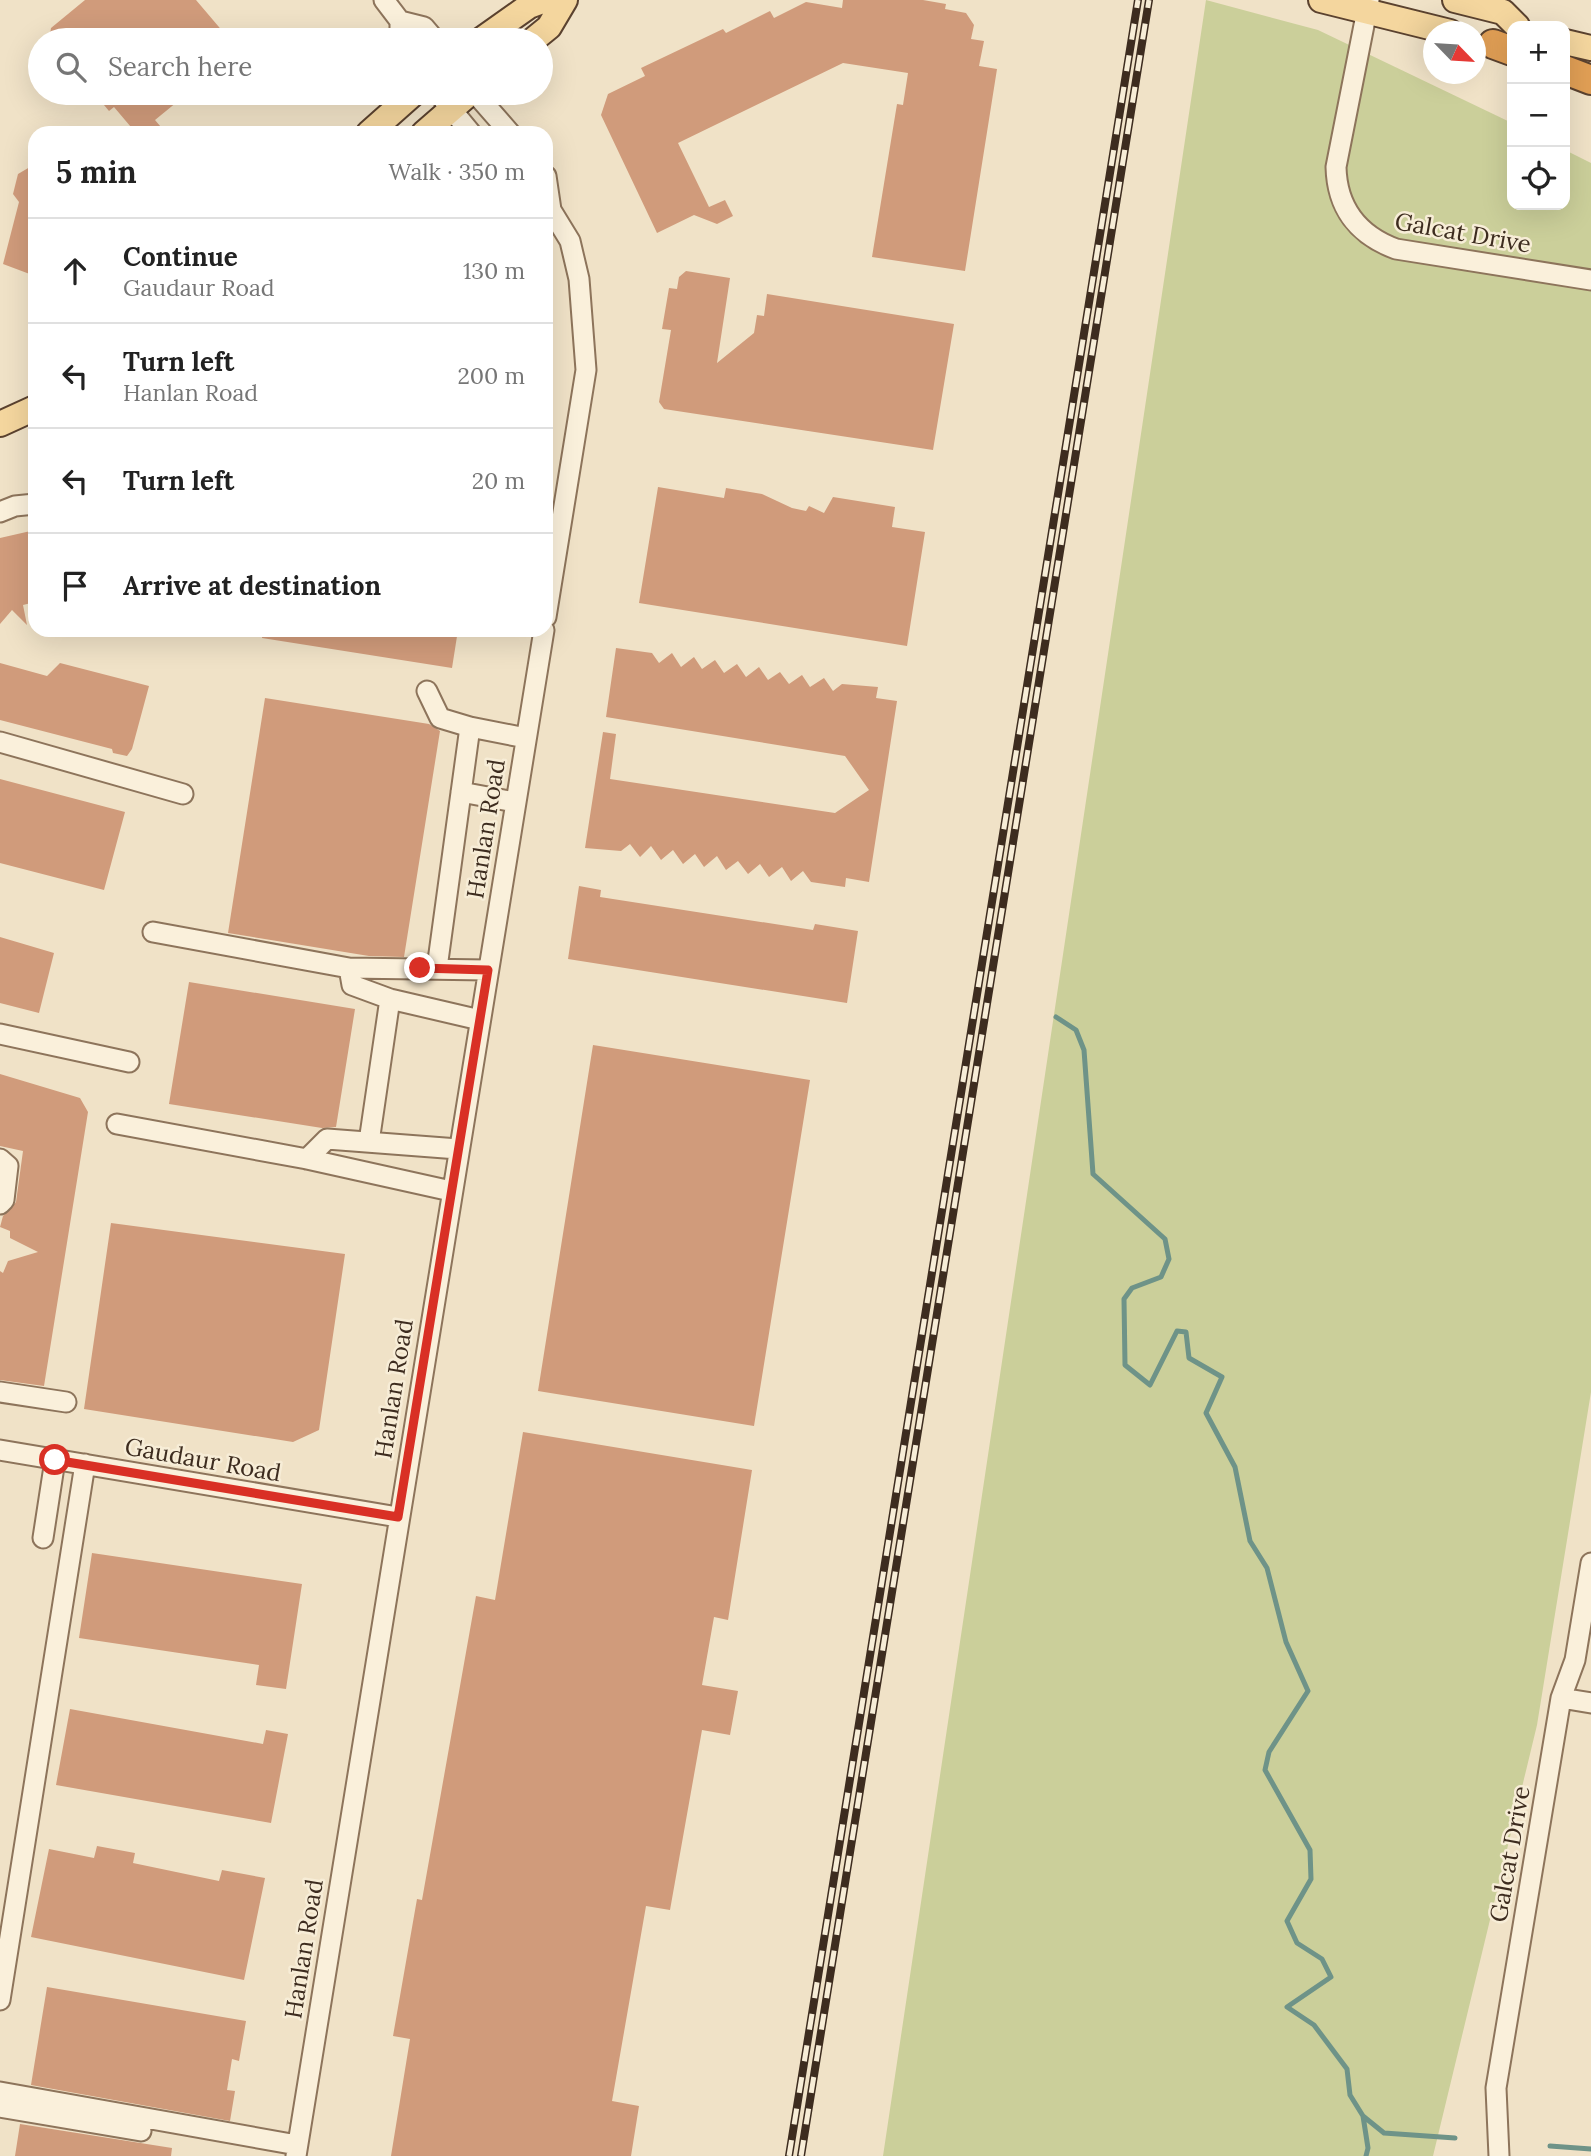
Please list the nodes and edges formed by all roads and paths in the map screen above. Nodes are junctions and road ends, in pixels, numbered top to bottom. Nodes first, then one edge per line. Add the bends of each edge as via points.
1 (384, 0) edge
2 (545, 0) edge
3 (565, 0) edge
4 (1321, 0) edge
5 (1455, 0) edge
6 (1368, 6) edge
7 (1512, 21) edge
8 (1423, 23) edge
9 (398, 28) edge
10 (498, 28) edge
11 (548, 28) edge
12 (1570, 43) edge
13 (1591, 48) edge
14 (1570, 73) edge
15 (1591, 80) edge
16 (400, 105) edge
17 (442, 105) edge
18 (448, 105) edge
19 (484, 105) edge
20 (377, 126) edge
21 (429, 126) edge
22 (465, 126) edge
23 (504, 126) edge
24 (553, 213) edge
25 (1591, 280) edge
26 (28, 411) edge
27 (2, 423) edge
28 (28, 505) edge
29 (0, 512) edge
30 (553, 574) edge
31 (543, 637) edge
32 (427, 691) dead end
33 (470, 727) junction
34 (526, 738) junction
35 (0, 742) edge
36 (461, 792) junction
37 (183, 794) dead end
38 (515, 802) junction
39 (153, 932) dead end
40 (349, 968) junction
41 (437, 968) junction
42 (488, 970) junction
43 (390, 999) junction
44 (480, 1020) junction
45 (0, 1034) edge
46 (129, 1062) dead end
47 (117, 1124) dead end
48 (369, 1142) junction
49 (458, 1149) junction
50 (0, 1159) edge
51 (307, 1159) junction
52 (452, 1191) junction
53 (0, 1204) edge
54 (0, 1392) edge
55 (66, 1402) dead end
56 (0, 1450) edge
57 (55, 1460) junction
58 (85, 1464) junction
59 (398, 1517) junction
60 (43, 1538) dead end
61 (1591, 1563) edge
62 (1561, 1698) junction
63 (1591, 1703) edge
64 (0, 2000) edge
65 (0, 2092) edge
66 (0, 2106) edge
67 (292, 2152) edge
68 (1499, 2156) edge

1 - 9 street
2 - 10 main road
3 - 11 main road
4 - 6 main road
5 - 7 main road via 1503,12
6 - 8 main road
6 - 25 street, Galcat Drive via 1336,167 1338,192 1357,226 1396,249
12 - 13 main road
14 - 15 highway
16 - 20 main road
17 - 21 main road
18 - 22 street
19 - 23 street
24 - 30 street via 570,241 579,279 586,370
26 - 27 main road
28 - 29 street
31 - 34 street, Hanlan Road
32 - 33 street via 440,718
33 - 34 street
33 - 36 street
34 - 38 street, Hanlan Road
35 - 37 street
36 - 38 street
36 - 41 street
38 - 42 street, Hanlan Road
39 - 40 street
40 - 41 street
40 - 43 street via 352,985
41 - 42 street
42 - 44 street, Hanlan Road
43 - 44 street
43 - 48 street
44 - 49 street, Hanlan Road
45 - 46 street
47 - 51 street
48 - 49 street
48 - 51 street via 327,1139
49 - 52 street, Hanlan Road
50 - 53 street via 8,1166
51 - 52 street
52 - 59 street, Hanlan Road
54 - 55 street
56 - 57 street, Gaudaur Road
57 - 58 street, Gaudaur Road
57 - 60 street
58 - 59 street, Gaudaur Road
58 - 64 street
59 - 67 street, Hanlan Road
61 - 62 street, Galcat Drive via 1575,1660
62 - 63 street
62 - 68 street, Galcat Drive via 1496,2088
65 - 67 street
66 - 67 street

